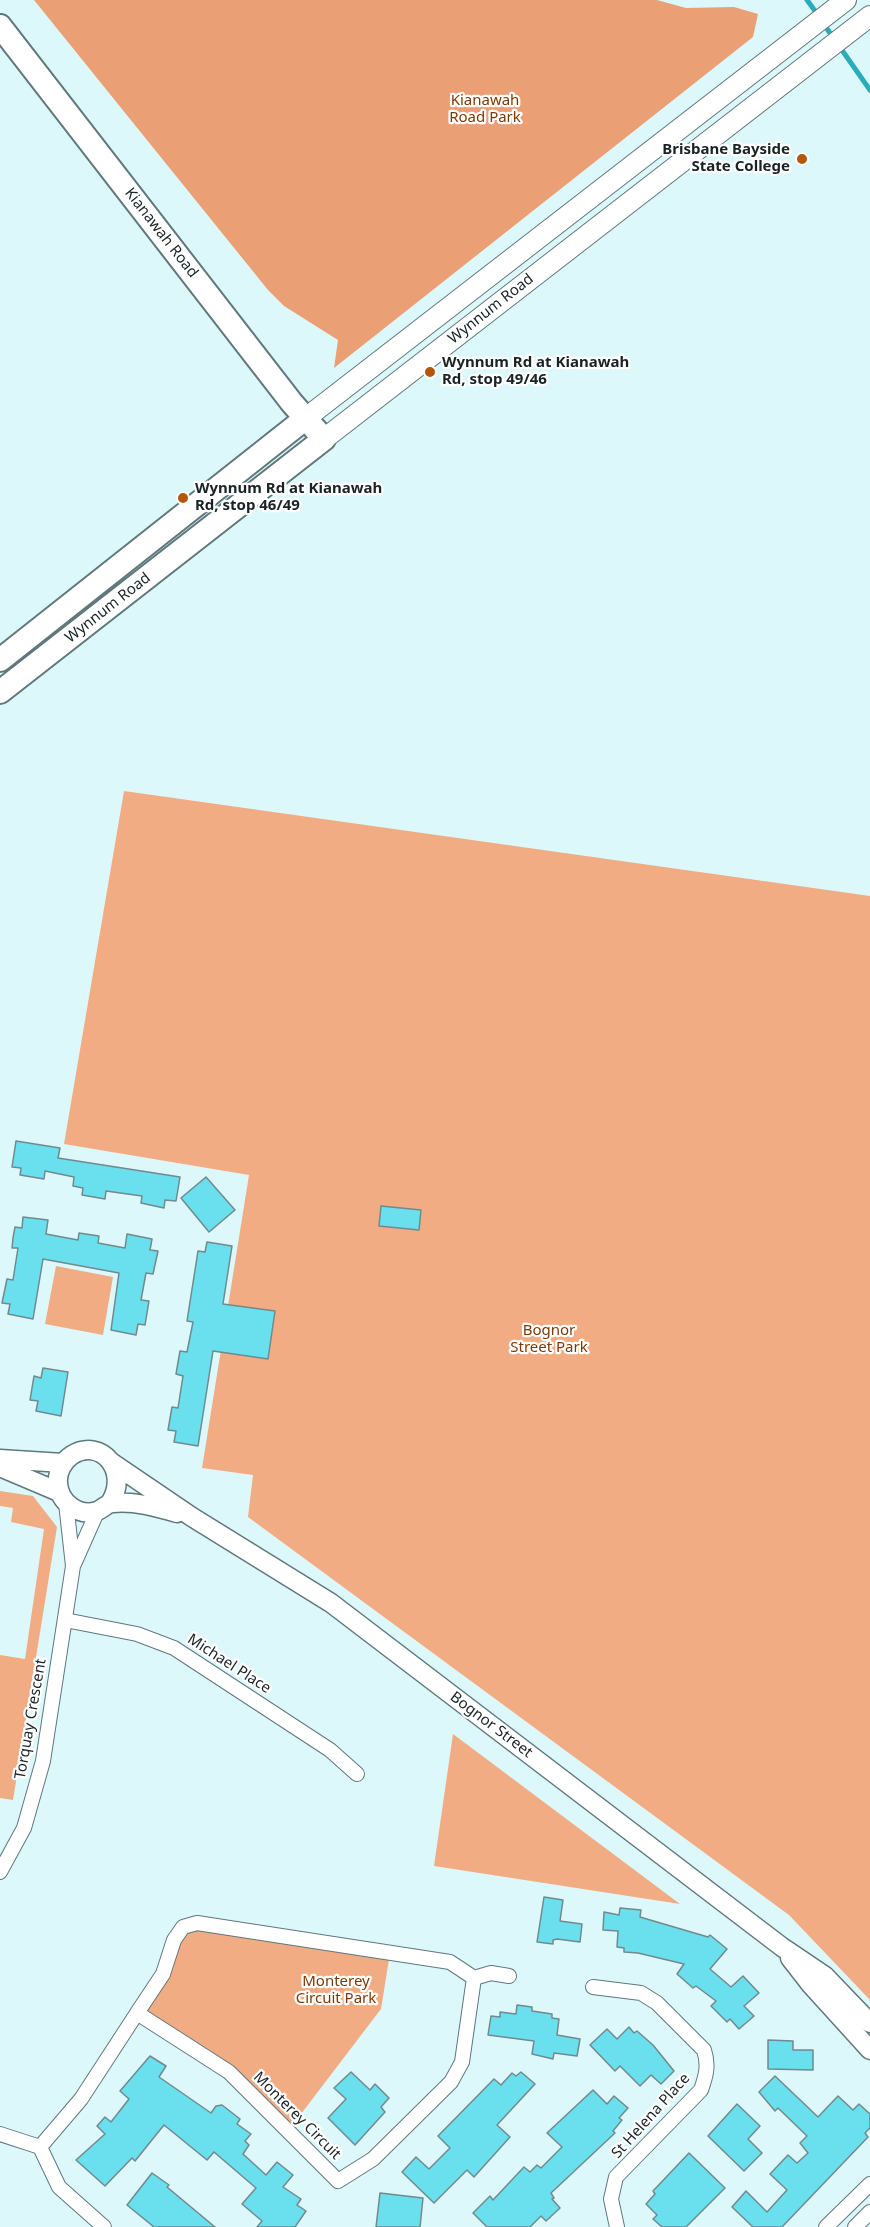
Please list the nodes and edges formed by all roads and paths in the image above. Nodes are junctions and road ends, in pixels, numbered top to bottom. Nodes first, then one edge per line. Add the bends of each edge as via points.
1 (843, 2) edge
2 (864, 21) edge
3 (0, 27) edge
4 (306, 418) junction
5 (324, 439) junction
6 (0, 660) edge
7 (0, 692) edge
8 (0, 1459) edge
9 (111, 1462) junction
10 (63, 1463) junction
11 (0, 1467) edge
12 (63, 1497) junction
13 (104, 1506) junction
14 (192, 1517) junction
15 (73, 1566) junction
16 (65, 1620) junction
17 (357, 1774) dead end
18 (0, 1872) edge
19 (782, 1947) junction
20 (509, 1976) dead end
21 (474, 1978) junction
22 (593, 1987) dead end
23 (137, 2013) junction
24 (870, 2023) edge
25 (870, 2050) edge
26 (0, 2134) edge
27 (40, 2147) junction
28 (870, 2184) edge
29 (870, 2212) edge
30 (614, 2226) edge
31 (104, 2227) edge
32 (826, 2227) edge
33 (855, 2227) edge

1 - 4 main road, Wynnum Road
2 - 5 main road, Wynnum Road
3 - 4 main road, Kianawah Road
4 - 5 main road, Kianawah Road
4 - 6 main road, Wynnum Road
5 - 7 main road, Wynnum Road
8 - 10 street, Bognor Street
9 - 10 street, Bognor Street via 98,1453 84,1451
9 - 13 street via 118,1486
9 - 14 street, Bognor Street
10 - 12 street via 58,1474
11 - 12 street, Bognor Street
12 - 13 street, Bognor Street via 82,1511
12 - 15 street, Torquay Crescent
13 - 14 street, Bognor Street via 145,1504
13 - 15 street, Torquay Crescent
14 - 19 street, Bognor Street via 331,1604
15 - 16 street, Torquay Crescent
16 - 17 street, Michael Place via 137,1634 174,1648 330,1750
16 - 18 street, Torquay Crescent via 43,1761 24,1828
19 - 24 street, Bognor Street via 825,1976
19 - 25 street, Bognor Street
20 - 21 street via 491,1973
21 - 23 street via 450,1962 197,1923 183,1927 174,1940 163,1974
21 - 23 street, Monterey Circuit via 462,2062 451,2082 373,2159 338,2181 229,2072
22 - 30 street, St Helena Place via 641,1993 657,2003 704,2050 707,2060 701,2090 616,2177 611,2199
23 - 27 street via 81,2099
26 - 27 street
27 - 31 street via 59,2187
28 - 32 street
29 - 33 street

